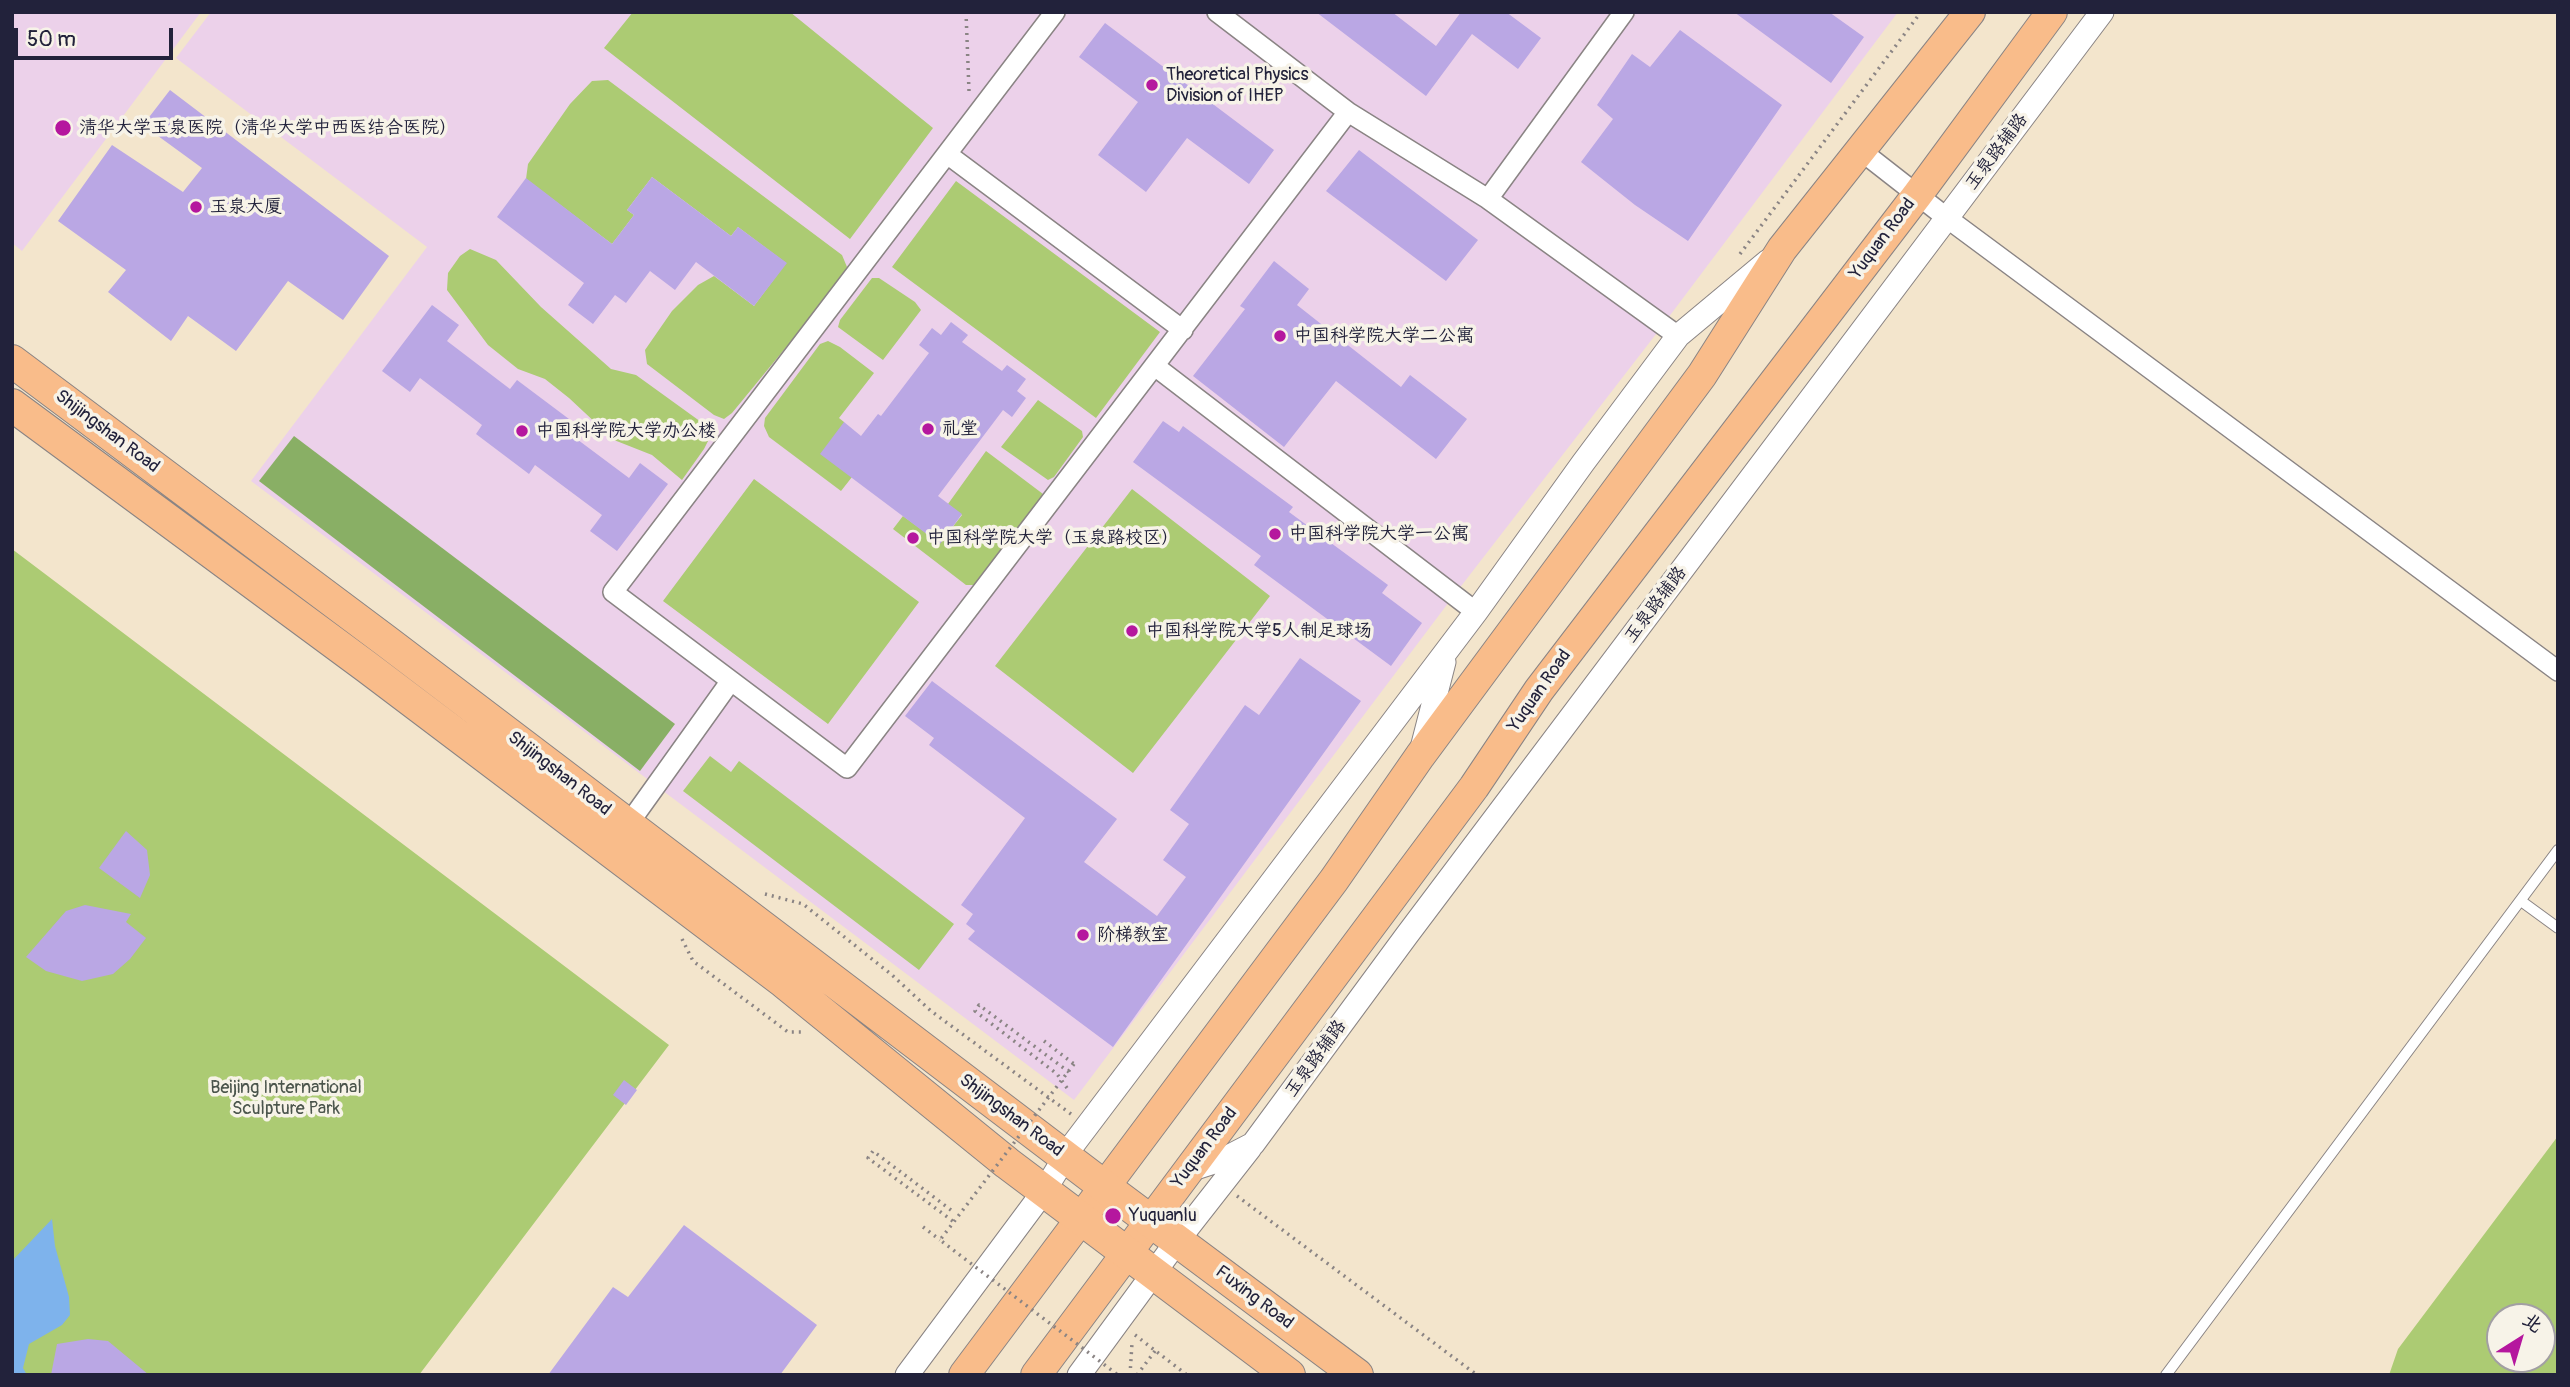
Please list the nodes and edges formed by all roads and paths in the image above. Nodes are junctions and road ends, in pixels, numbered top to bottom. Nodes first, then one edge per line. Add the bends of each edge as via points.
1 (966, 12) edge
2 (1055, 12) edge
3 (1216, 12) edge
4 (1624, 12) edge
5 (1921, 12) edge
6 (1970, 12) edge
7 (2052, 12) edge
8 (2102, 12) edge
9 (1240, 19) edge
10 (1348, 111) junction
11 (971, 123) junction
12 (1860, 150) junction
13 (947, 154) junction
14 (1918, 194) junction
15 (1488, 199) junction
16 (1947, 218) junction
17 (1782, 249) junction
18 (1736, 260) dead end
19 (1183, 330) junction
20 (1678, 337) junction
21 (12, 361) edge
22 (1156, 367) junction
23 (12, 405) edge
24 (1476, 612) junction
25 (1447, 649) junction
26 (2558, 671) edge
27 (730, 682) junction
28 (1420, 756) junction
29 (626, 825) junction
30 (2558, 850) edge
31 (2521, 901) junction
32 (2558, 928) edge
33 (677, 931) dead end
34 (843, 1030) junction
35 (1044, 1041) dead end
36 (1069, 1072) junction
37 (1068, 1088) dead end
38 (1253, 1144) junction
39 (1065, 1157) junction
40 (1189, 1170) junction
41 (1105, 1187) junction
42 (1044, 1191) junction
43 (951, 1210) dead end
44 (1081, 1219) junction
45 (1152, 1220) junction
46 (954, 1222) junction
47 (923, 1227) dead end
48 (940, 1240) junction
49 (1178, 1240) junction
50 (1127, 1254) junction
51 (1154, 1273) junction
52 (1132, 1343) dead end
53 (1155, 1351) dead end
54 (907, 1375) edge
55 (964, 1375) edge
56 (1036, 1375) edge
57 (1079, 1375) edge
58 (1118, 1375) edge
59 (1130, 1375) edge
60 (1137, 1375) edge
61 (1289, 1375) edge
62 (1357, 1375) edge
63 (2166, 1375) edge

1 - 11 path
2 - 11 street
3 - 9 street
4 - 15 street
5 - 18 path
6 - 12 main road
7 - 14 main road, Yuquan Road
8 - 16 street, 玉泉路辅路
9 - 10 street
10 - 15 street
10 - 19 street
11 - 13 street
12 - 14 street
12 - 17 main road
13 - 19 street
13 - 27 street via 613,592
14 - 16 street
14 - 40 main road, Yuquan Road via 1538,690 1474,787
15 - 20 street
16 - 26 street
16 - 38 street, 玉泉路辅路
17 - 20 street
17 - 28 main road via 1702,375
19 - 22 street
20 - 24 street
21 - 29 highway, Shijingshan Road
22 - 24 street
22 - 27 street via 847,768
23 - 34 highway, Shijingshan Road via 367,667
24 - 25 street
25 - 28 street
25 - 39 street
27 - 29 street
28 - 41 main road via 1326,891
29 - 39 highway, Shijingshan Road
30 - 31 lane
31 - 32 lane
31 - 63 lane
33 - 34 path via 693,961 788,1032
34 - 42 highway, Shijingshan Road
35 - 36 path, bridge via 1074,1064
36 - 37 path via 979,1005 975,1011 1057,1074
36 - 46 path, bridge
38 - 40 street, 玉泉路辅路
38 - 49 street, Yuquan Road
39 - 41 highway, Shijingshan Road
39 - 42 street
40 - 45 main road, Yuquan Road
41 - 44 main road
41 - 45 highway, Shijingshan Road
42 - 44 highway, Shijingshan Road
42 - 54 street
43 - 46 path via 873,1151 868,1157
44 - 50 highway, Shijingshan Road
44 - 55 main road
45 - 49 highway, Fuxing Road
45 - 50 main road, Yuquan Road
46 - 48 path, bridge
47 - 48 path
48 - 58 path, bridge
49 - 51 street, Yuquan Road
49 - 62 highway, Fuxing Road
50 - 51 highway
50 - 56 main road, Yuquan Road
51 - 57 street, Yuquan Road
51 - 61 highway
52 - 59 path
53 - 60 path

